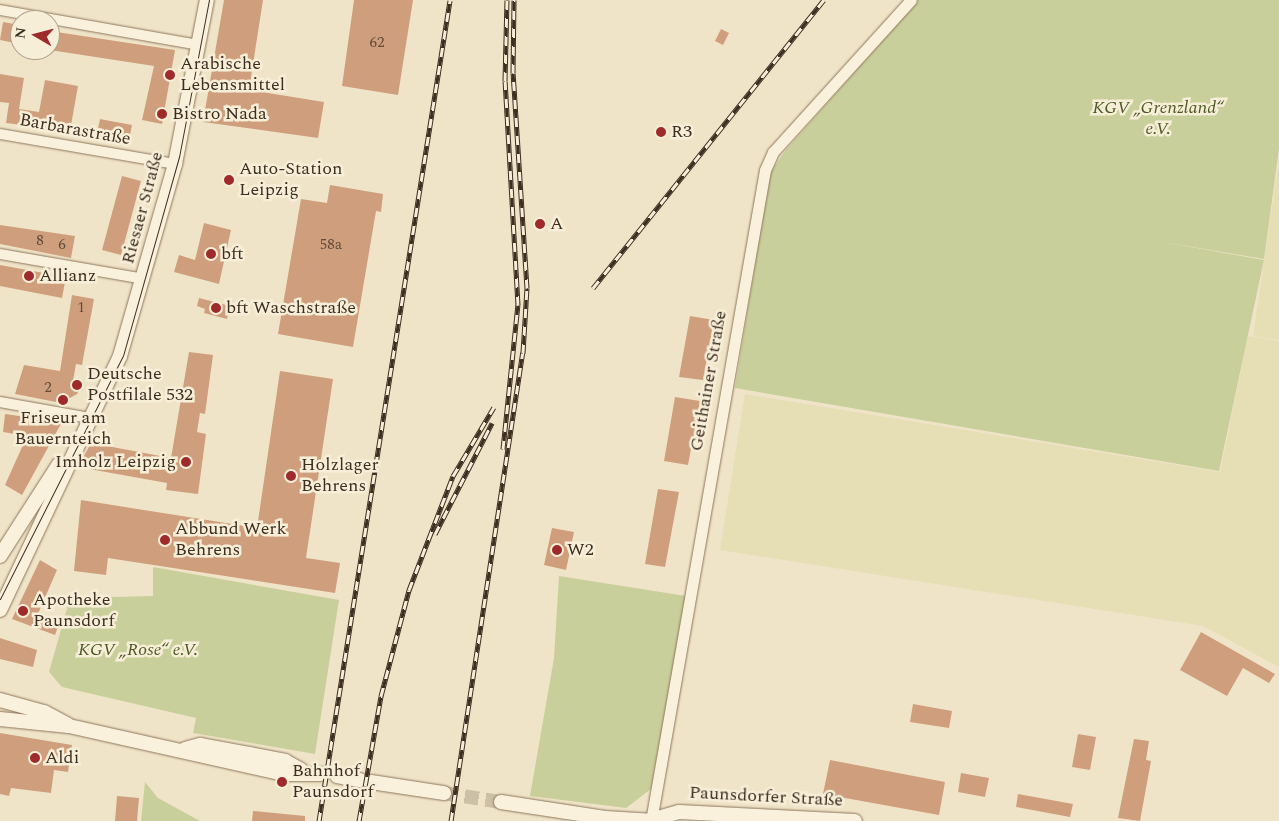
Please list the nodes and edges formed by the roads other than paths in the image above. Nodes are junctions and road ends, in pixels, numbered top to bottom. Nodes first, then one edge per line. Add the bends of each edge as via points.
1 (207, 0) edge
2 (911, 0) edge
3 (0, 10) edge
4 (200, 45) junction
5 (0, 134) edge
6 (174, 164) junction
7 (0, 254) edge
8 (144, 279) junction
9 (0, 402) edge
10 (90, 418) junction
11 (0, 556) edge
12 (0, 610) edge
13 (0, 700) edge
14 (0, 719) edge
15 (69, 726) junction
16 (321, 774) dead end
17 (337, 776) dead end
18 (444, 793) tunnel mouth
19 (501, 802) tunnel mouth
20 (652, 821) edge
21 (856, 821) edge

1 - 4 main road, Riesaer Straße
2 - 20 street, Geithainer Straße via 773,152 765,170
3 - 4 street
4 - 6 main road, Riesaer Straße
5 - 6 street, Barbarastraße
6 - 8 main road, Riesaer Straße
7 - 8 street
8 - 10 main road, Riesaer Straße via 120,356
9 - 10 street
10 - 11 main road, Riesaer Straße
10 - 12 main road, Riesaer Straße
13 - 15 main road via 44,712
14 - 15 main road
15 - 16 main road via 185,749 200,745 250,754
17 - 18 main road
19 - 20 main road, Paunsdorfer Straße via 605,818
20 - 21 main road, Paunsdorfer Straße via 679,812

